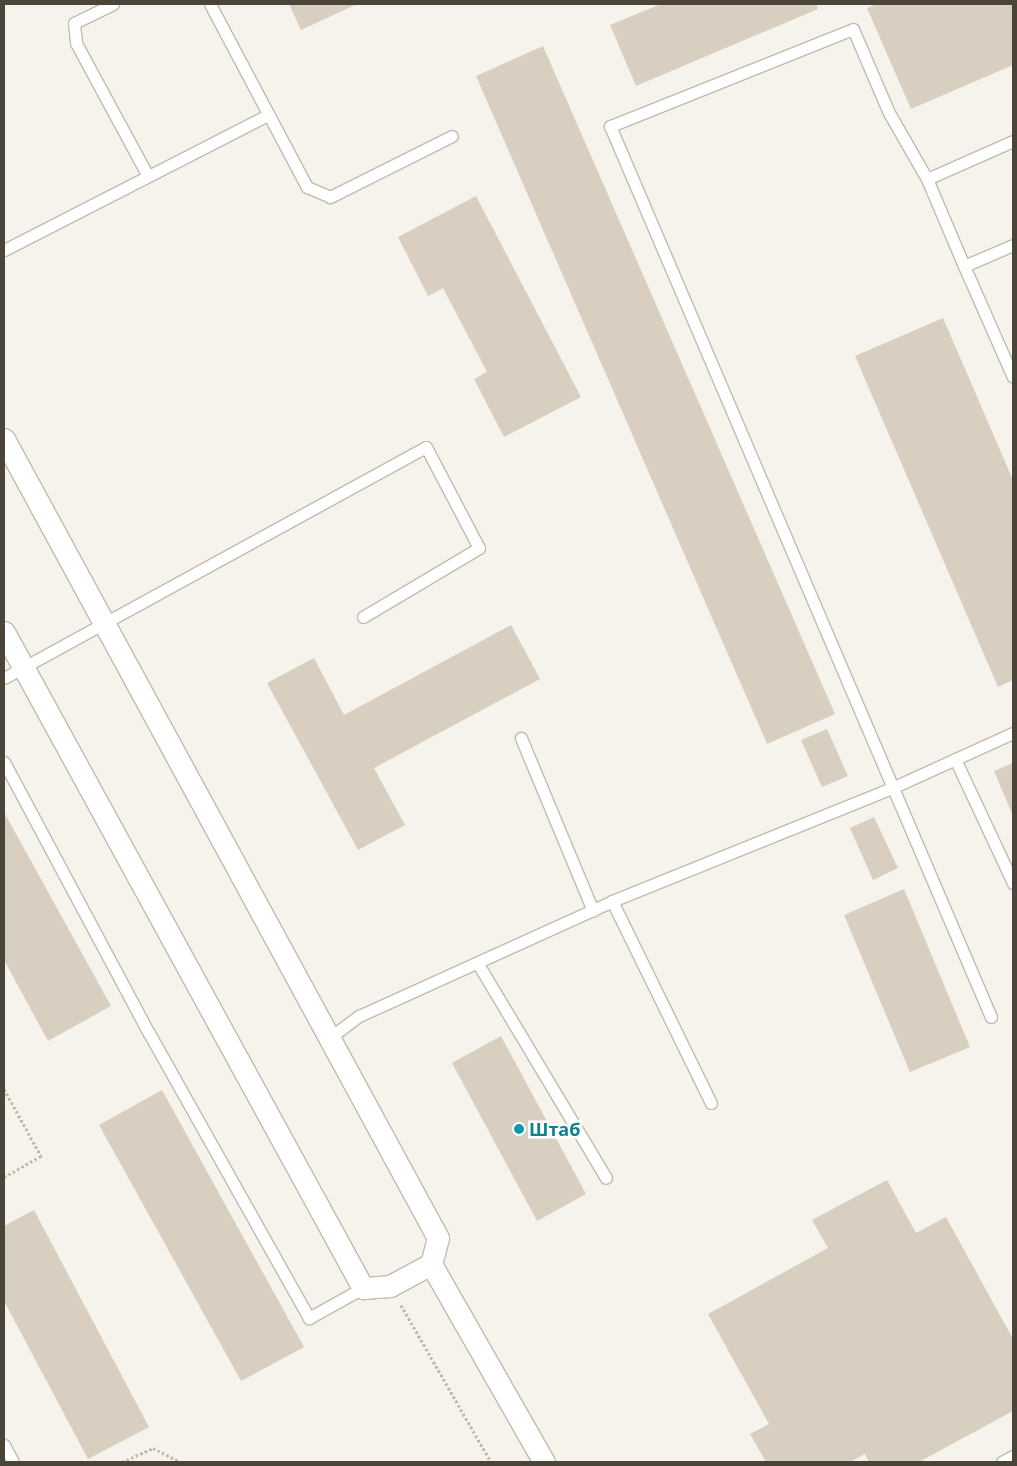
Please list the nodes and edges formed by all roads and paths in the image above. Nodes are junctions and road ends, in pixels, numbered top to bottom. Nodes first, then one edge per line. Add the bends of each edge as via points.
1 (113, 4) edge
2 (210, 4) edge
3 (268, 115) junction
4 (452, 136) dead end
5 (1013, 141) edge
6 (148, 176) junction
7 (927, 179) junction
8 (1013, 245) edge
9 (4, 250) edge
10 (964, 266) junction
11 (1013, 377) edge
12 (4, 439) edge
13 (363, 617) dead end
14 (106, 623) junction
15 (4, 632) edge
16 (24, 669) junction
17 (4, 678) edge
18 (1013, 733) edge
19 (521, 738) dead end
20 (955, 759) junction
21 (4, 762) edge
22 (894, 787) junction
23 (1013, 883) edge
24 (612, 901) junction
25 (593, 911) junction
26 (478, 964) junction
27 (991, 1017) dead end
28 (328, 1039) junction
29 (4, 1089) edge
30 (711, 1103) dead end
31 (4, 1177) edge
32 (606, 1178) dead end
33 (432, 1264) junction
34 (390, 1286) junction
35 (363, 1288) junction
36 (4, 1445) edge
37 (1013, 1456) edge
38 (13, 1462) edge
39 (122, 1462) edge
40 (181, 1462) edge
41 (492, 1462) edge
42 (544, 1462) edge
43 (1002, 1462) edge

1 - 6 lane via 74,23 76,43
2 - 3 lane
3 - 4 lane via 307,187 330,197
3 - 6 lane
5 - 7 lane
6 - 9 lane
7 - 10 lane
7 - 22 lane via 889,113 853,29 610,126
8 - 10 lane
10 - 11 lane
12 - 14 street
13 - 14 lane via 479,548 426,447
14 - 16 lane
14 - 28 street
15 - 16 street
16 - 17 lane
16 - 35 street
18 - 20 lane
19 - 25 lane
20 - 22 lane
20 - 23 lane
21 - 35 lane via 148,1033 309,1318
22 - 24 lane
22 - 27 lane
24 - 25 lane
24 - 30 lane
25 - 26 lane
26 - 28 lane via 359,1016
26 - 32 lane
28 - 33 street via 438,1238
29 - 31 path via 41,1156
33 - 34 street
33 - 42 street
34 - 35 street
34 - 41 path
36 - 38 lane
37 - 43 lane
39 - 40 path via 153,1448

